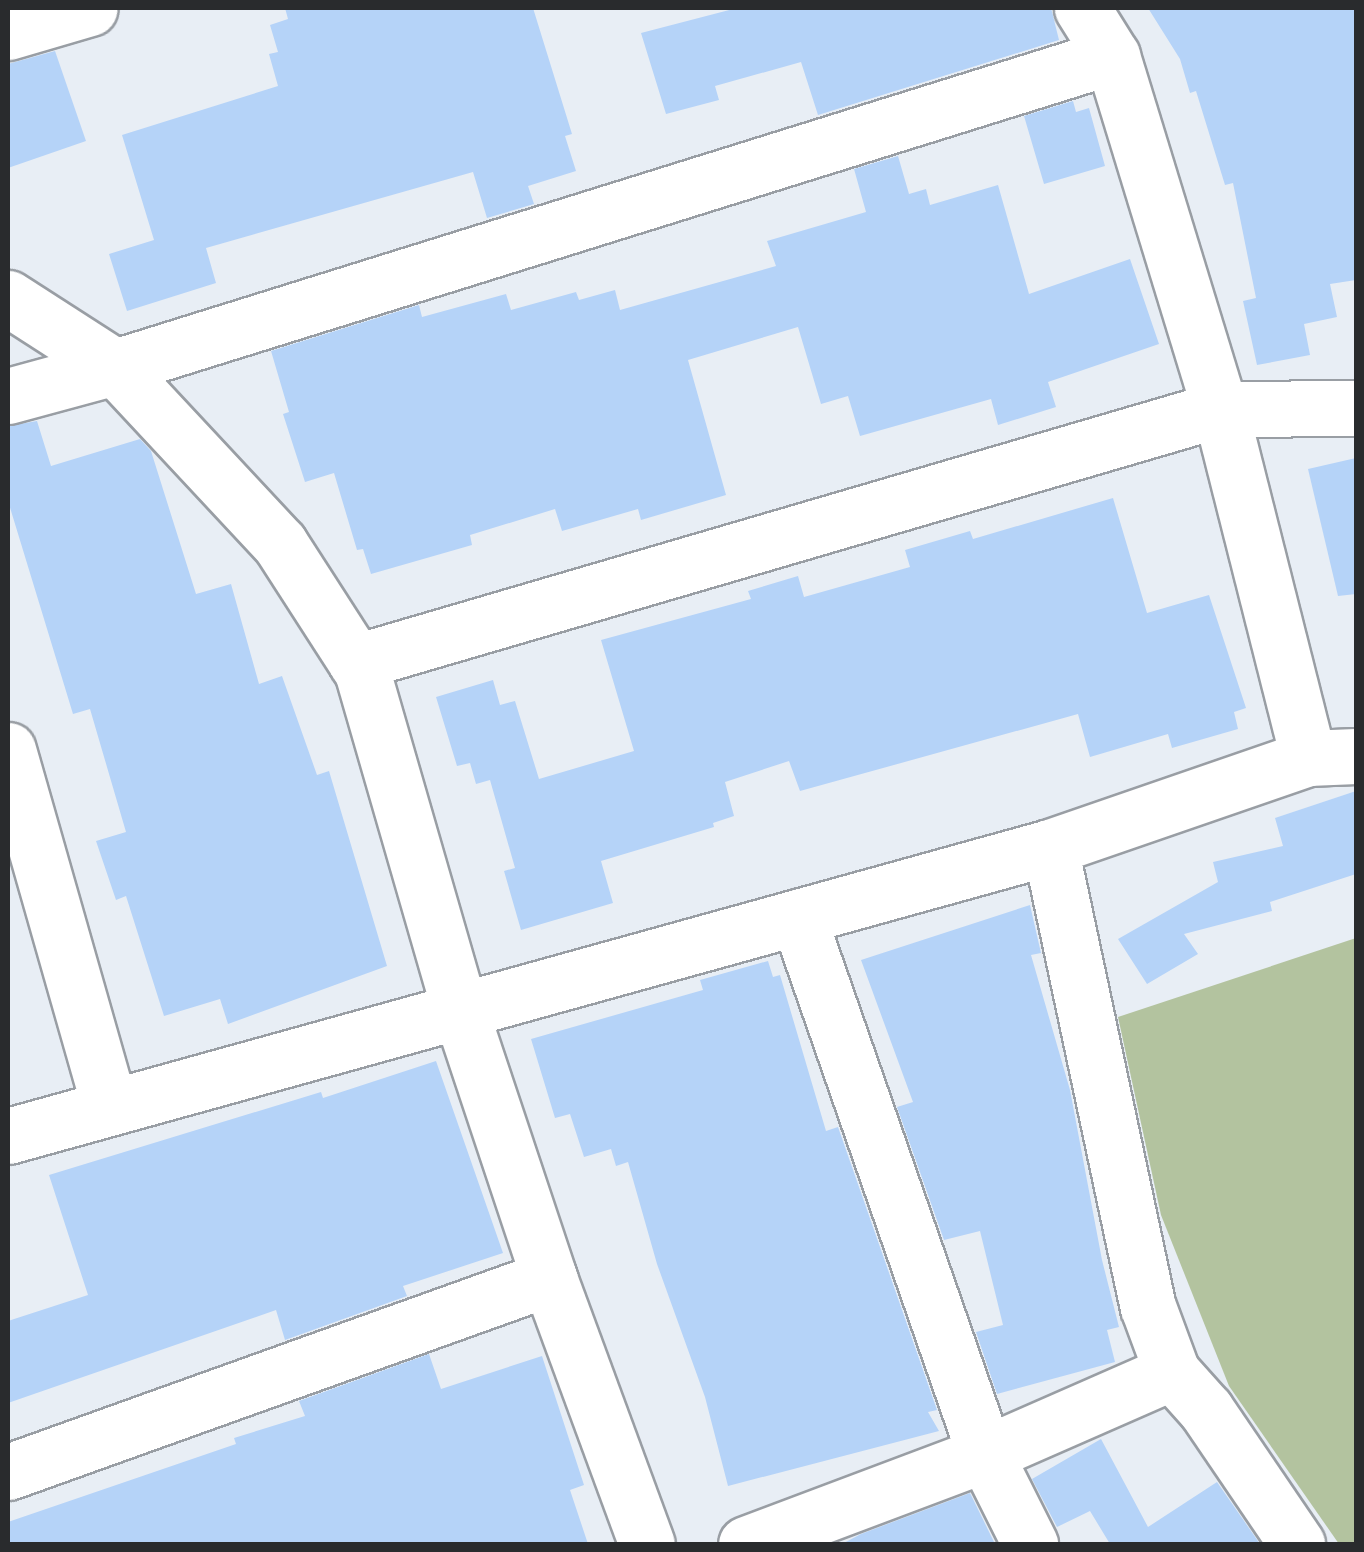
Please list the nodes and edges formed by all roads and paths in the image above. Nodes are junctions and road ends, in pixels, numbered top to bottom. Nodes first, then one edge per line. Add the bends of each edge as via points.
1 (90, 8) edge
2 (1082, 8) edge
3 (8, 32) edge
4 (1112, 56) junction
5 (8, 298) edge
6 (115, 368) junction
7 (8, 396) edge
8 (1356, 408) edge
9 (1220, 409) junction
10 (356, 662) junction
11 (8, 750) edge
12 (1332, 757) edge
13 (1050, 848) junction
14 (798, 917) junction
15 (460, 1010) junction
16 (110, 1107) junction
17 (8, 1136) edge
18 (549, 1278) junction
19 (1172, 1372) junction
20 (985, 1454) junction
21 (8, 1472) edge
22 (647, 1544) edge
23 (746, 1544) edge
24 (1030, 1544) edge
25 (1297, 1544) edge

1 - 3 street
2 - 4 street
4 - 6 street
4 - 9 street
5 - 6 street
6 - 7 street
6 - 10 street via 280,544
8 - 9 street
9 - 10 street
9 - 12 street
10 - 15 street
11 - 16 street
12 - 13 street
13 - 14 street
13 - 19 street via 1148,1307
14 - 15 street
14 - 20 street
15 - 16 street
15 - 18 street
16 - 17 street
18 - 21 street
18 - 22 street
19 - 20 street
19 - 25 street via 1206,1410
20 - 23 street
20 - 24 street

